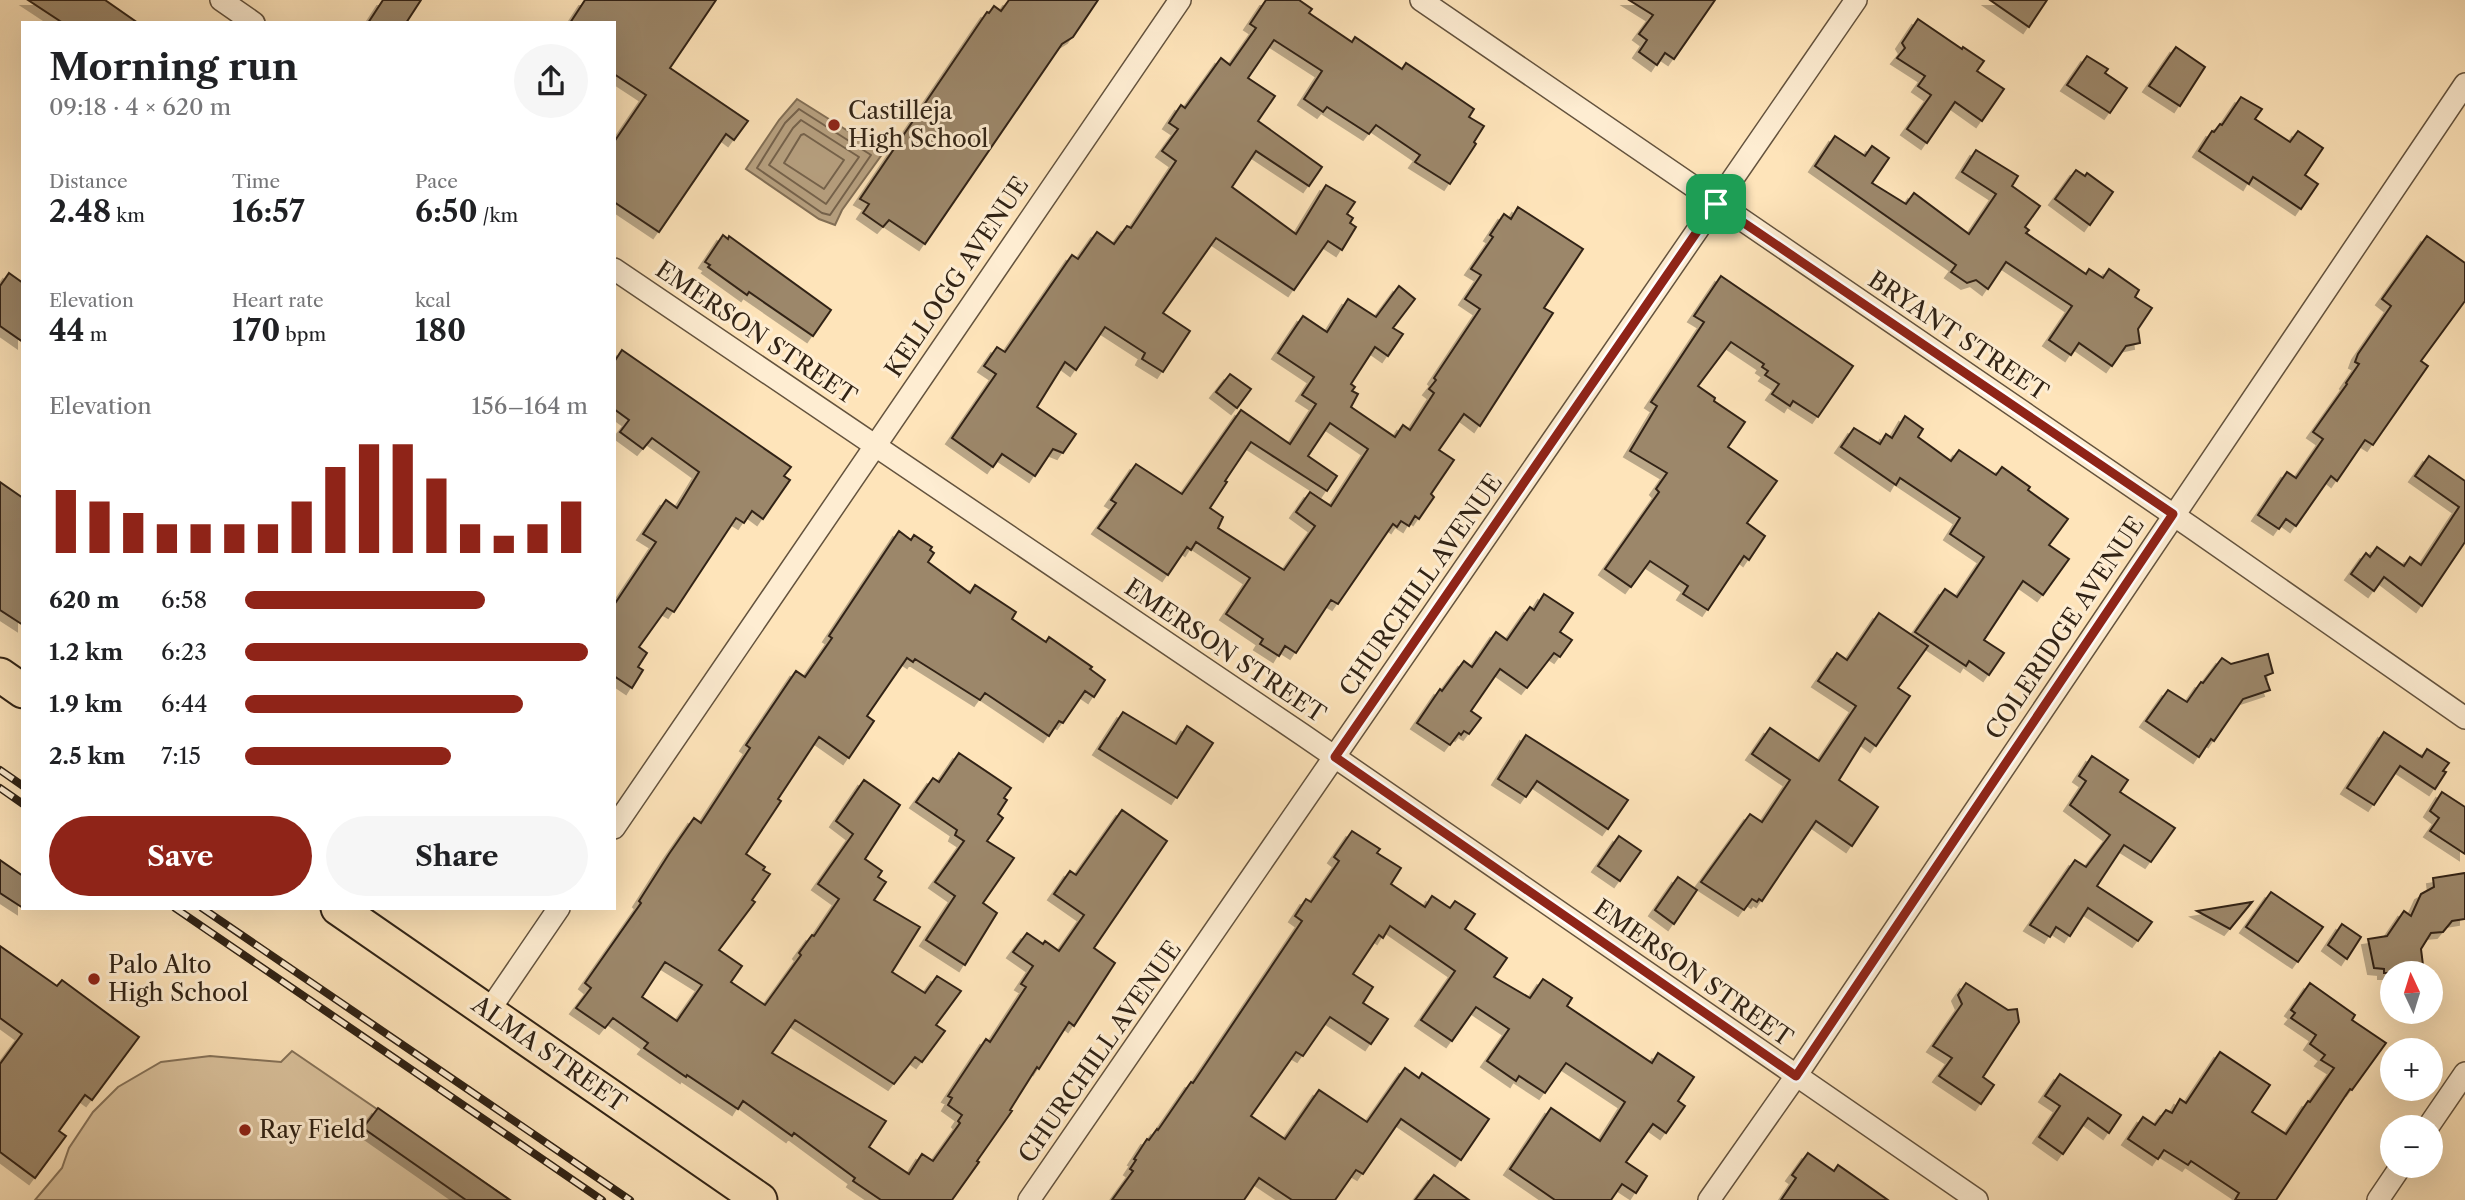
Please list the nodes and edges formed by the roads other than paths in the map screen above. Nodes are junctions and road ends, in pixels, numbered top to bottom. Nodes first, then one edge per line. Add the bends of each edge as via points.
1 (221, 0) edge
2 (1180, 0) edge
3 (1421, 0) edge
4 (1856, 0) edge
5 (251, 21) edge
6 (2465, 85) edge
7 (1716, 204) junction
8 (616, 270) edge
9 (874, 446) junction
10 (2173, 514) junction
11 (0, 675) edge
12 (21, 690) edge
13 (2465, 718) edge
14 (1335, 757) junction
15 (616, 825) edge
16 (341, 910) edge
17 (558, 910) edge
18 (488, 1012) junction
19 (2465, 1073) edge
20 (1796, 1076) junction
21 (2436, 1115) edge
22 (2393, 1178) edge
23 (760, 1200) edge
24 (1030, 1200) edge
25 (1709, 1200) edge
26 (1977, 1200) edge
27 (2378, 1200) edge

1 - 5 street
2 - 9 street, KELLOGG AVENUE
3 - 7 street, BRYANT STREET
4 - 7 street, CHURCHILL AVENUE
6 - 10 street, COLERIDGE AVENUE
7 - 10 street, BRYANT STREET
7 - 14 street, CHURCHILL AVENUE
8 - 9 street, EMERSON STREET
9 - 14 street, EMERSON STREET
9 - 15 street, KELLOGG AVENUE
10 - 13 street, BRYANT STREET
10 - 20 street, COLERIDGE AVENUE
11 - 12 main road
14 - 20 street, EMERSON STREET
14 - 24 street, CHURCHILL AVENUE
16 - 18 main road, ALMA STREET
17 - 18 street
18 - 23 main road, ALMA STREET
19 - 21 street
20 - 25 street, COLERIDGE AVENUE
20 - 26 street, EMERSON STREET
22 - 27 street

